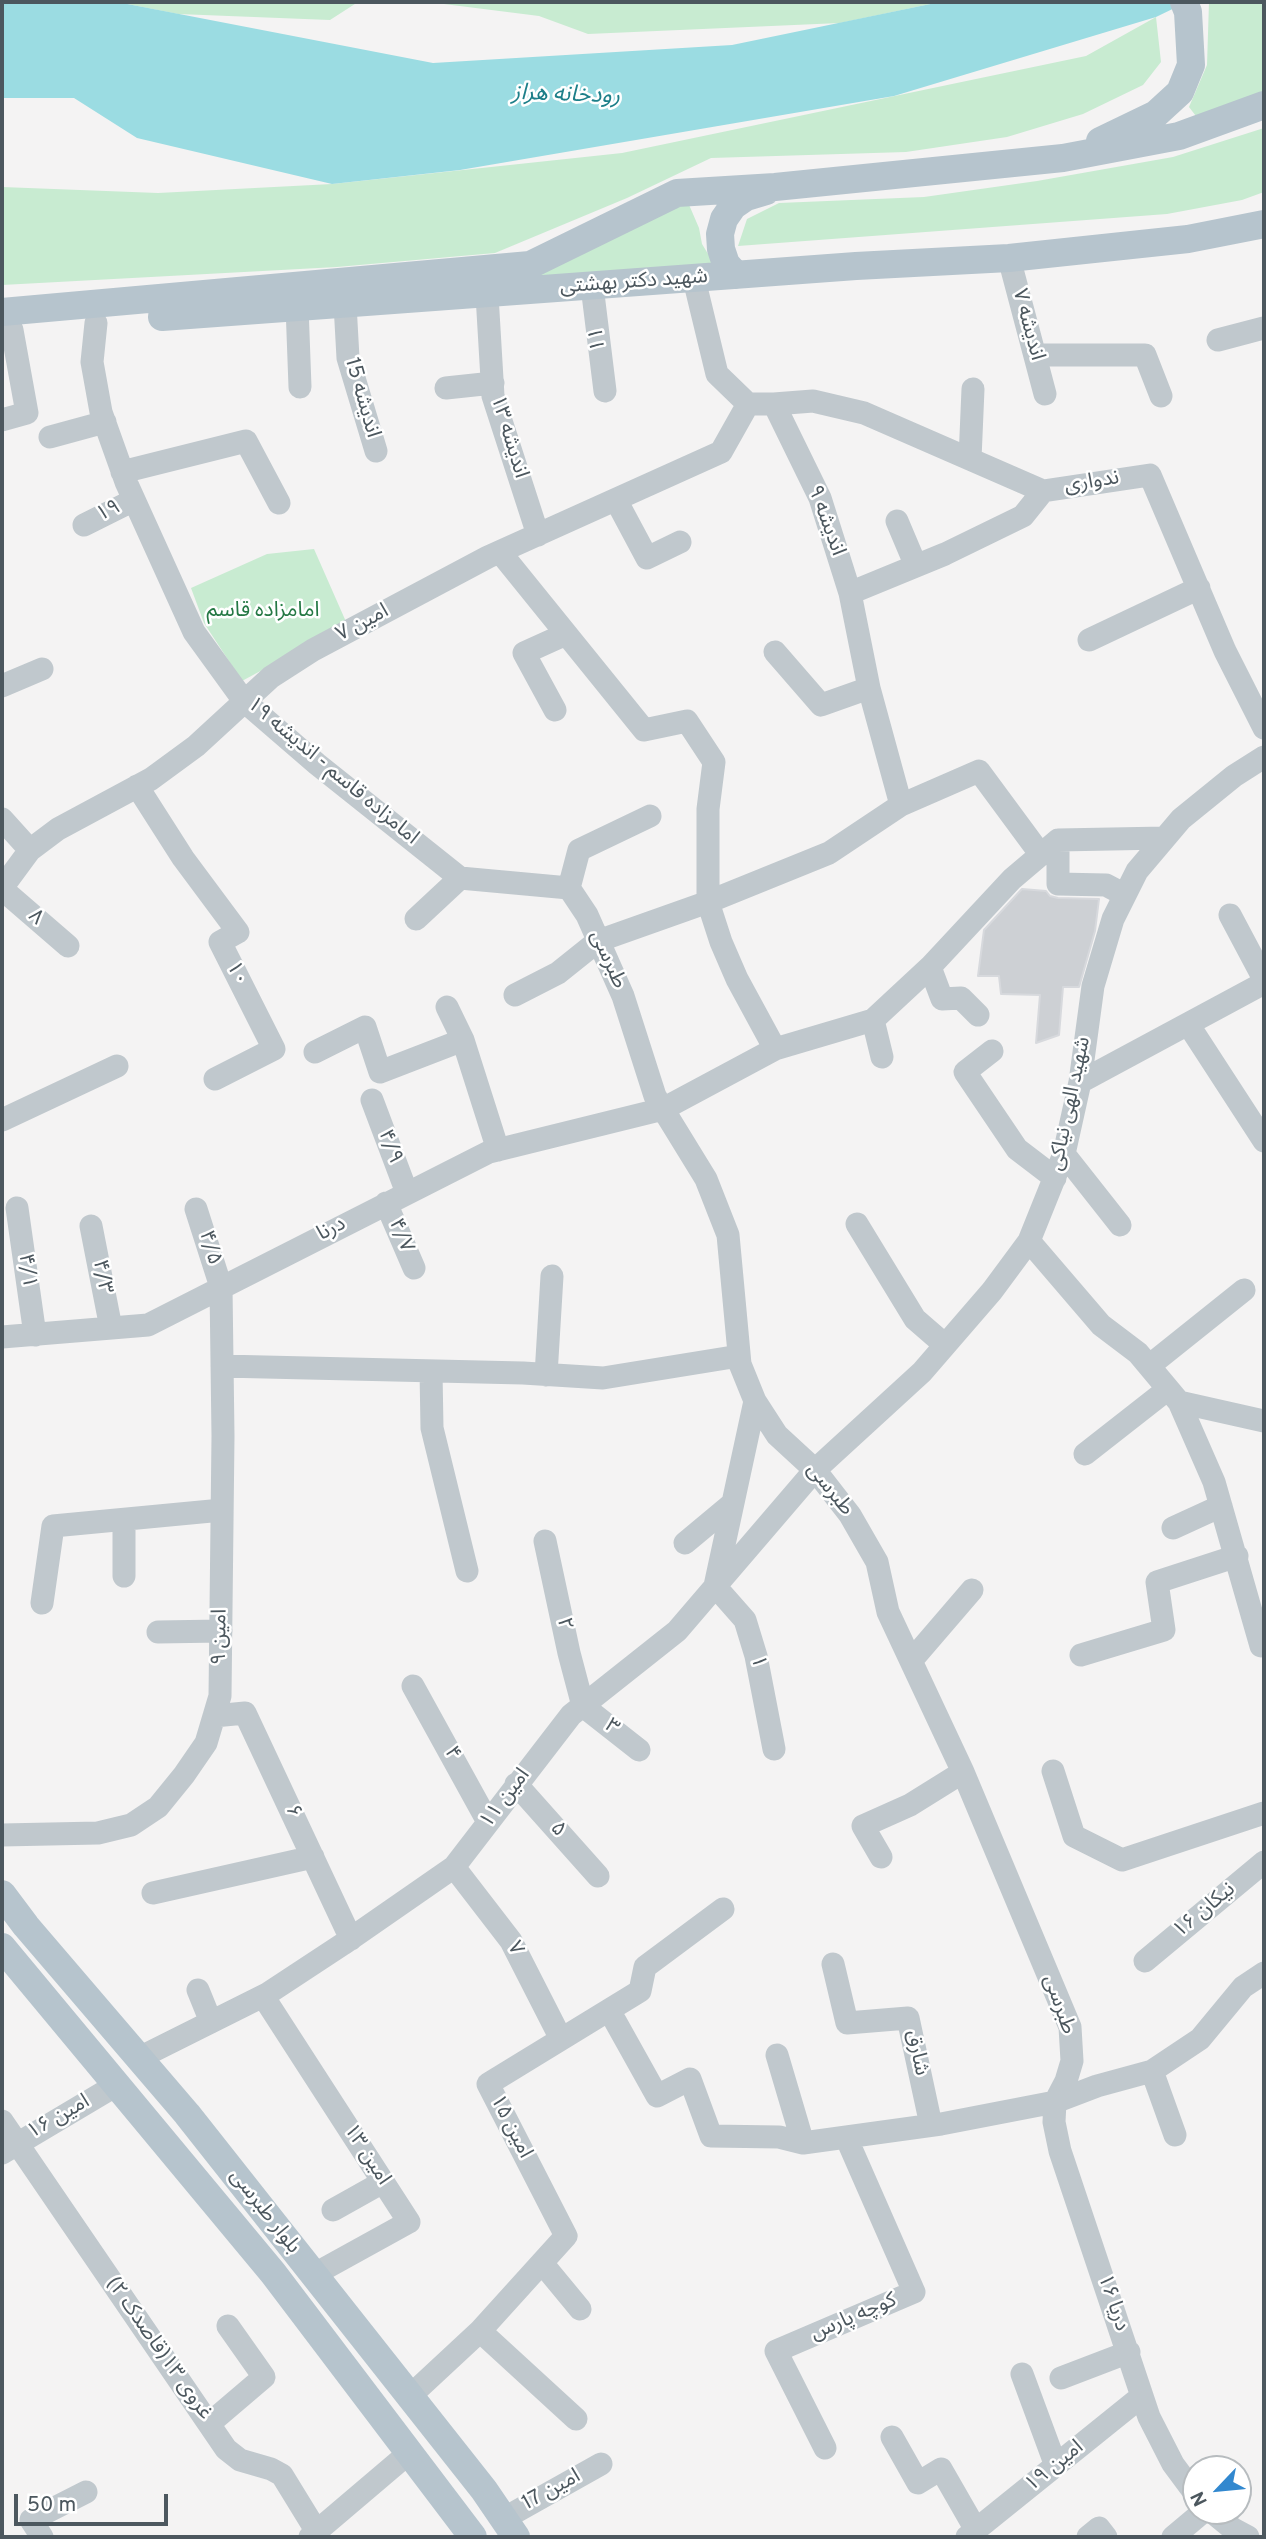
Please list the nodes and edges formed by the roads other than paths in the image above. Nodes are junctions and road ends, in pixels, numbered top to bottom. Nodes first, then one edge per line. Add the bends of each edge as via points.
1 (1186, 7) edge
2 (1264, 105) edge
3 (1063, 158) junction
4 (775, 187) junction
5 (1264, 224) edge
6 (1009, 258) junction
7 (736, 275) junction
8 (694, 279) junction
9 (593, 286) junction
10 (487, 295) junction
11 (345, 304) junction
12 (297, 306) junction
13 (96, 323) junction
14 (5, 324) edge
15 (1264, 328) edge
16 (1218, 340) dead end
17 (1036, 355) junction
18 (493, 383) junction
19 (300, 387) dead end
20 (446, 388) dead end
21 (974, 389) dead end
22 (605, 391) dead end
23 (1045, 394) dead end
24 (1161, 396) dead end
25 (748, 404) junction
26 (774, 404) junction
27 (2, 420) edge
28 (105, 422) junction
29 (50, 437) dead end
30 (376, 451) dead end
31 (970, 459) junction
32 (122, 472) junction
33 (1043, 491) junction
34 (134, 500) junction
35 (616, 500) junction
36 (279, 503) dead end
37 (897, 521) dead end
38 (84, 525) dead end
39 (538, 535) junction
40 (680, 542) dead end
41 (500, 552) junction
42 (916, 566) junction
43 (1199, 588) junction
44 (849, 593) junction
45 (566, 634) junction
46 (1089, 640) dead end
47 (775, 652) dead end
48 (43, 669) dead end
49 (2, 686) edge
50 (869, 688) junction
51 (244, 701) junction
52 (555, 709) dead end
53 (1264, 728) edge
54 (1264, 757) edge
55 (137, 786) junction
56 (901, 805) junction
57 (650, 816) dead end
58 (3, 823) edge
59 (1165, 838) junction
60 (1050, 848) junction
61 (30, 850) junction
62 (460, 878) junction
63 (569, 888) junction
64 (2, 889) edge
65 (1125, 895) junction
66 (708, 902) junction
67 (1230, 915) dead end
68 (416, 919) dead end
69 (598, 941) junction
70 (68, 946) dead end
71 (930, 967) junction
72 (1264, 981) edge
73 (515, 995) dead end
74 (447, 1007) dead end
75 (978, 1015) dead end
76 (873, 1020) junction
77 (1188, 1024) junction
78 (464, 1040) junction
79 (775, 1049) junction
80 (992, 1051) dead end
81 (315, 1052) dead end
82 (882, 1057) dead end
83 (117, 1066) dead end
84 (215, 1079) dead end
85 (1080, 1082) junction
86 (372, 1100) dead end
87 (663, 1109) junction
88 (2, 1120) edge
89 (1264, 1140) edge
90 (498, 1150) junction
91 (1064, 1154) junction
92 (1055, 1178) junction
93 (396, 1198) junction
94 (17, 1208) dead end
95 (196, 1209) dead end
96 (857, 1224) dead end
97 (1120, 1225) dead end
98 (91, 1226) dead end
99 (1029, 1241) junction
100 (414, 1268) dead end
101 (552, 1276) dead end
102 (221, 1287) junction
103 (1244, 1290) dead end
104 (111, 1328) junction
105 (35, 1335) junction
106 (2, 1337) edge
107 (945, 1345) junction
108 (739, 1356) junction
109 (222, 1366) junction
110 (1149, 1366) junction
111 (431, 1371) junction
112 (546, 1374) junction
113 (1173, 1396) junction
114 (755, 1401) junction
115 (1264, 1421) edge
116 (1085, 1454) dead end
117 (816, 1470) junction
118 (733, 1503) junction
119 (1221, 1506) junction
120 (222, 1510) junction
121 (124, 1520) junction
122 (1172, 1528) dead end
123 (545, 1541) dead end
124 (685, 1543) dead end
125 (1237, 1556) junction
126 (467, 1571) dead end
127 (124, 1576) dead end
128 (715, 1586) junction
129 (972, 1590) dead end
130 (42, 1603) dead end
131 (221, 1631) junction
132 (158, 1632) dead end
133 (1261, 1646) dead end
134 (1081, 1655) dead end
135 (911, 1661) junction
136 (413, 1686) dead end
137 (583, 1706) junction
138 (214, 1716) junction
139 (774, 1749) dead end
140 (639, 1750) dead end
141 (1053, 1771) dead end
142 (963, 1772) junction
143 (516, 1784) junction
144 (1264, 1813) edge
145 (488, 1822) junction
146 (2, 1835) edge
147 (313, 1857) junction
148 (881, 1857) dead end
149 (1264, 1862) edge
150 (454, 1867) junction
151 (598, 1876) dead end
152 (2, 1894) edge
153 (153, 1894) dead end
154 (723, 1909) dead end
155 (351, 1939) junction
156 (2, 1947) edge
157 (1145, 1961) dead end
158 (833, 1964) dead end
159 (1264, 1973) edge
160 (198, 1990) dead end
161 (263, 1996) junction
162 (609, 2010) junction
163 (211, 2022) junction
164 (561, 2039) junction
165 (777, 2055) dead end
166 (139, 2058) junction
167 (1152, 2071) junction
168 (118, 2084) junction
169 (1055, 2102) junction
170 (2, 2121) edge
171 (931, 2125) junction
172 (1175, 2135) dead end
173 (846, 2137) junction
174 (803, 2143) junction
175 (9, 2148) edge
176 (383, 2182) junction
177 (333, 2210) dead end
178 (542, 2263) junction
179 (313, 2275) junction
180 (580, 2309) dead end
181 (228, 2326) dead end
182 (480, 2331) junction
183 (1129, 2353) junction
184 (1022, 2374) dead end
185 (1061, 2378) dead end
186 (1142, 2396) junction
187 (410, 2397) junction
188 (576, 2418) dead end
189 (210, 2423) junction
190 (892, 2437) dead end
191 (825, 2448) dead end
192 (410, 2452) junction
193 (601, 2463) dead end
194 (1056, 2466) junction
195 (1182, 2476) edge
196 (86, 2492) dead end
197 (1187, 2525) edge
198 (1228, 2525) edge
199 (510, 2528) edge
200 (972, 2534) edge
201 (314, 2535) edge
202 (42, 2537) edge
203 (473, 2537) edge
204 (1088, 2537) edge
205 (1106, 2537) edge
206 (1173, 2537) edge
207 (1248, 2537) edge

1 - 3 main road via 1191,65 1180,92 1156,114
2 - 3 main road via 1179,136
3 - 4 main road
4 - 7 main road via 746,197 724,219 721,249
4 - 14 main road, شهید دکتر بهشتی via 677,193 530,265
5 - 6 main road, شهید دکتر بهشتی via 1188,239
6 - 7 main road, شهید دکتر بهشتی
6 - 17 street, اندیشه ۷
7 - 8 main road, شهید دکتر بهشتی
8 - 9 main road, شهید دکتر بهشتی
8 - 25 street via 717,374
9 - 10 main road, شهید دکتر بهشتی
9 - 22 street, ۱۱
10 - 11 main road, شهید دکتر بهشتی
10 - 18 street, اندیشه ۱۳
11 - 12 main road, شهید دکتر بهشتی
11 - 30 street, اندیشه 15 via 348,358
12 - 13 main road, شهید دکتر بهشتی
12 - 19 street
13 - 14 main road, شهید دکتر بهشتی
13 - 28 street, امامزاده قاسم - اندیشه ۱۹ via 92,362
14 - 27 street via 27,414
15 - 16 street
17 - 23 street, اندیشه ۷
17 - 24 street via 1145,355
18 - 20 street
18 - 39 street, اندیشه ۱۳ via 493,396
21 - 31 street
25 - 26 street
25 - 35 street, امین ۷ via 721,452
26 - 31 street, ندواری via 813,401 864,413
26 - 44 street, اندیشه ۹ via 820,498
28 - 29 street
28 - 32 street, امامزاده قاسم - اندیشه ۱۹
31 - 33 street, ندواری
32 - 34 street, امامزاده قاسم - اندیشه ۱۹
32 - 36 street via 246,441
33 - 42 street via 1023,516
33 - 43 street, ندواری via 1150,475
34 - 38 street, ۱۹
34 - 51 street, امامزاده قاسم - اندیشه ۱۹ via 194,632
35 - 39 street, امین ۷
35 - 40 street via 648,558
37 - 42 street
39 - 41 street, امین ۷
41 - 45 street
41 - 51 street, امین ۷ via 313,650
42 - 44 street
43 - 46 street
43 - 53 street, ندواری
44 - 50 street, اندیشه ۹
45 - 52 street via 524,653
45 - 66 street via 644,730 687,721 714,762 708,809
47 - 50 street via 821,705
48 - 49 street
50 - 56 street, اندیشه ۹
51 - 55 street, امین ۷ via 196,746
51 - 62 street, امامزاده قاسم - اندیشه ۱۹
54 - 59 street, شهید الهی نیاکی via 1181,819
55 - 61 street, امین ۷ via 58,829
55 - 84 street, ۱۰ via 183,859 238,932 220,942 274,1049
56 - 60 street via 979,771
56 - 66 street via 829,853
57 - 63 street via 579,850
58 - 61 street
59 - 60 street
59 - 65 street, شهید الهی نیاکی via 1137,871
60 - 65 street via 1058,884 1106,886
60 - 71 street via 1012,879
61 - 64 street, امین ۷
62 - 63 street
62 - 68 street
63 - 69 street, طبرسی
64 - 70 street, ۸
65 - 85 street, شهید الهی نیاکی via 1093,986
66 - 69 street
66 - 79 street via 737,979
67 - 72 street
69 - 73 street via 558,973
69 - 87 street, طبرسی
71 - 75 street via 942,999 961,998
71 - 76 street
72 - 77 street
74 - 78 street
76 - 79 street, درنا
76 - 82 street
77 - 85 street
77 - 89 street
78 - 81 street via 380,1072 365,1027
78 - 90 street
79 - 87 street, درنا
80 - 92 street via 965,1072 1017,1149
83 - 88 street
85 - 91 street, شهید الهی نیاکی
86 - 93 street, ۴/۹
87 - 90 street, درنا
87 - 108 street, طبرسی via 706,1179 728,1236
90 - 93 street, درنا
91 - 92 street, شهید الهی نیاکی
91 - 97 street
92 - 99 street, شهید الهی نیاکی
93 - 100 street, ۴/۷
93 - 102 street, درنا
94 - 105 street, ۴/۱
95 - 102 street, ۴/۵
96 - 107 street via 915,1319
98 - 104 street, ۴/۳
99 - 107 street, شهید الهی نیاکی
99 - 110 street via 1101,1325
101 - 112 street
102 - 104 street, درنا via 148,1325
102 - 109 street, امین ۹
103 - 110 street
104 - 105 street, درنا
105 - 106 street, درنا
107 - 117 street, شهید الهی نیاکی
108 - 112 street via 603,1378
108 - 114 street, طبرسی
109 - 111 street
109 - 120 street, امین ۹
110 - 113 street
111 - 112 street
111 - 126 street via 432,1428
113 - 115 street
113 - 116 street
113 - 119 street
114 - 117 street, طبرسی via 777,1434
114 - 118 street
117 - 128 street, امین ۱۱
117 - 135 street, طبرسی via 877,1562 888,1612
118 - 124 street
118 - 128 street
119 - 122 street
119 - 125 street
120 - 121 street
120 - 131 street, امین ۹
121 - 127 street
121 - 130 street via 52,1526
123 - 137 street, ۲
125 - 133 street
125 - 134 street via 1157,1582 1164,1630
128 - 137 street, امین ۱۱ via 677,1631
128 - 139 street, ۱ via 745,1620
129 - 135 street
131 - 132 street
131 - 138 street, امین ۹ via 220,1696
135 - 142 street, طبرسی
136 - 145 street, ۴
137 - 140 street, ۳
137 - 143 street, امین ۱۱
138 - 146 street, امین ۹ via 206,1743 184,1775 158,1807 131,1825 98,1833
138 - 147 street, ۶ via 245,1713
141 - 144 street via 1074,1836 1122,1860
142 - 148 street via 910,1805 863,1826
142 - 169 street, طبرسی via 1070,2027 1072,2062
143 - 145 street, امین ۱۱
143 - 151 street, ۵
145 - 150 street, امین ۱۱
147 - 153 street
147 - 155 street, ۶
149 - 157 street, نیکان ۱۶
150 - 155 street, امین ۱۱
150 - 164 street, ۷ via 511,1941
152 - 166 main road, بلوار طبرسی
154 - 162 street, امین ۱۵ via 645,1967 640,1991
155 - 161 street, امین ۱۱
156 - 168 main road, بلوار طبرسی
158 - 171 street, شارق via 847,2024 908,2018
159 - 167 street via 1243,1987 1200,2039
160 - 163 street
161 - 163 street, امین ۱۱
161 - 176 street, امین ۱۳
162 - 164 street, امین ۱۵
162 - 174 street via 657,2096 690,2078 711,2136 779,2137
163 - 166 street, امین ۱۱
164 - 178 street, امین ۱۵ via 488,2084 566,2236
165 - 174 street
166 - 179 main road, بلوار طبرسی
167 - 169 street
167 - 172 street
168 - 175 street, امین ۱۶
168 - 192 main road, بلوار طبرسی via 273,2273
169 - 171 street
169 - 183 street, دریا ۱۶ via 1060,2151
170 - 175 street, غروی ۱۳(قاصدک ۲)
171 - 173 street
173 - 174 street
173 - 191 street, کوچه پارس via 914,2292 776,2351
175 - 189 street, غروی ۱۳(قاصدک ۲)
176 - 177 street
176 - 179 street, امین ۱۳ via 409,2222
178 - 180 street
178 - 182 street, امین ۱۵
179 - 187 main road, بلوار طبرسی
181 - 189 street via 264,2377
182 - 187 street, امین ۱۵
182 - 188 street
183 - 185 street
183 - 186 street, دریا ۱۶
184 - 194 street
186 - 194 street, امین ۱۹
186 - 195 street, دریا ۱۶
187 - 199 main road, بلوار طبرسی
189 - 201 street, غروی ۱۳(قاصدک ۲) via 232,2456 282,2475
190 - 200 street via 918,2483 941,2469
192 - 201 street
192 - 203 main road, بلوار طبرسی
193 - 199 street, امین 17
194 - 200 street, امین ۱۹
196 - 202 street via 32,2520
197 - 206 street
198 - 207 street
204 - 205 street via 1099,2528

